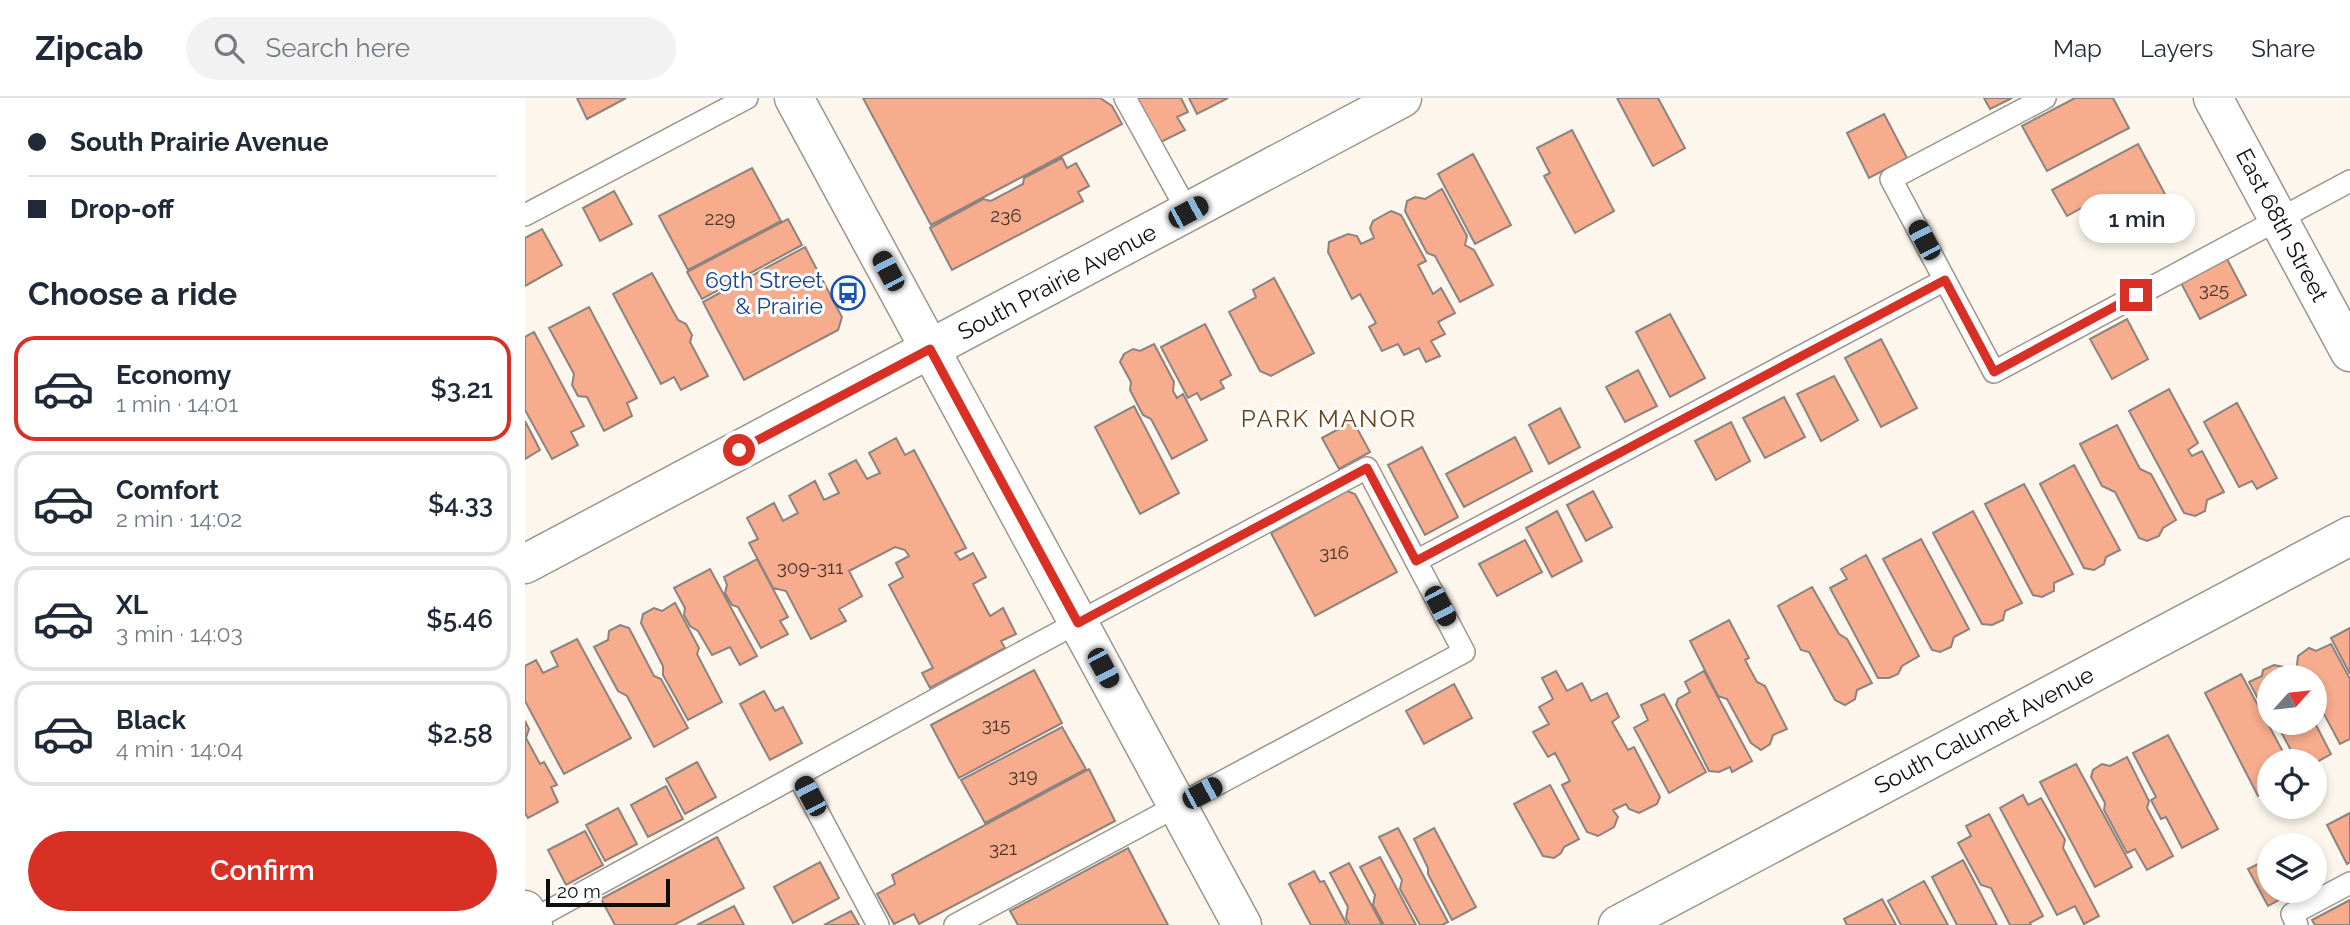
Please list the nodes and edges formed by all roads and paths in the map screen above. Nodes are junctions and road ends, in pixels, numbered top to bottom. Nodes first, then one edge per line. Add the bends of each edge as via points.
1 (747, 98) edge
2 (794, 98) edge
3 (1125, 98) edge
4 (1402, 98) edge
5 (2045, 98) edge
6 (2213, 98) edge
7 (2350, 181) edge
8 (1188, 212) junction
9 (525, 215) edge
10 (2279, 219) junction
11 (1945, 280) junction
12 (930, 349) junction
13 (2350, 352) edge
14 (2350, 536) edge
15 (1416, 561) junction
16 (525, 564) edge
17 (1078, 623) junction
18 (798, 775) junction
19 (1178, 806) junction
20 (2350, 883) edge
21 (528, 920) edge
22 (878, 925) edge
23 (955, 925) edge
24 (1242, 925) edge
25 (1618, 925) edge
26 (2297, 925) edge

1 - 9 lane
2 - 12 street
3 - 8 lane
4 - 8 street, South Prairie Avenue
5 - 11 lane via 1891,179
6 - 10 street, East 68th Street
7 - 10 lane
8 - 12 street, South Prairie Avenue
10 - 11 lane via 1994,372
10 - 13 street, East 68th Street
11 - 15 lane
12 - 16 street, South Prairie Avenue
12 - 17 street
14 - 25 street, South Calumet Avenue
15 - 17 lane via 1367,468
15 - 19 lane via 1464,652
17 - 18 lane
17 - 19 street
18 - 21 lane
18 - 22 lane
19 - 23 lane
19 - 24 street
20 - 26 lane via 2292,914

